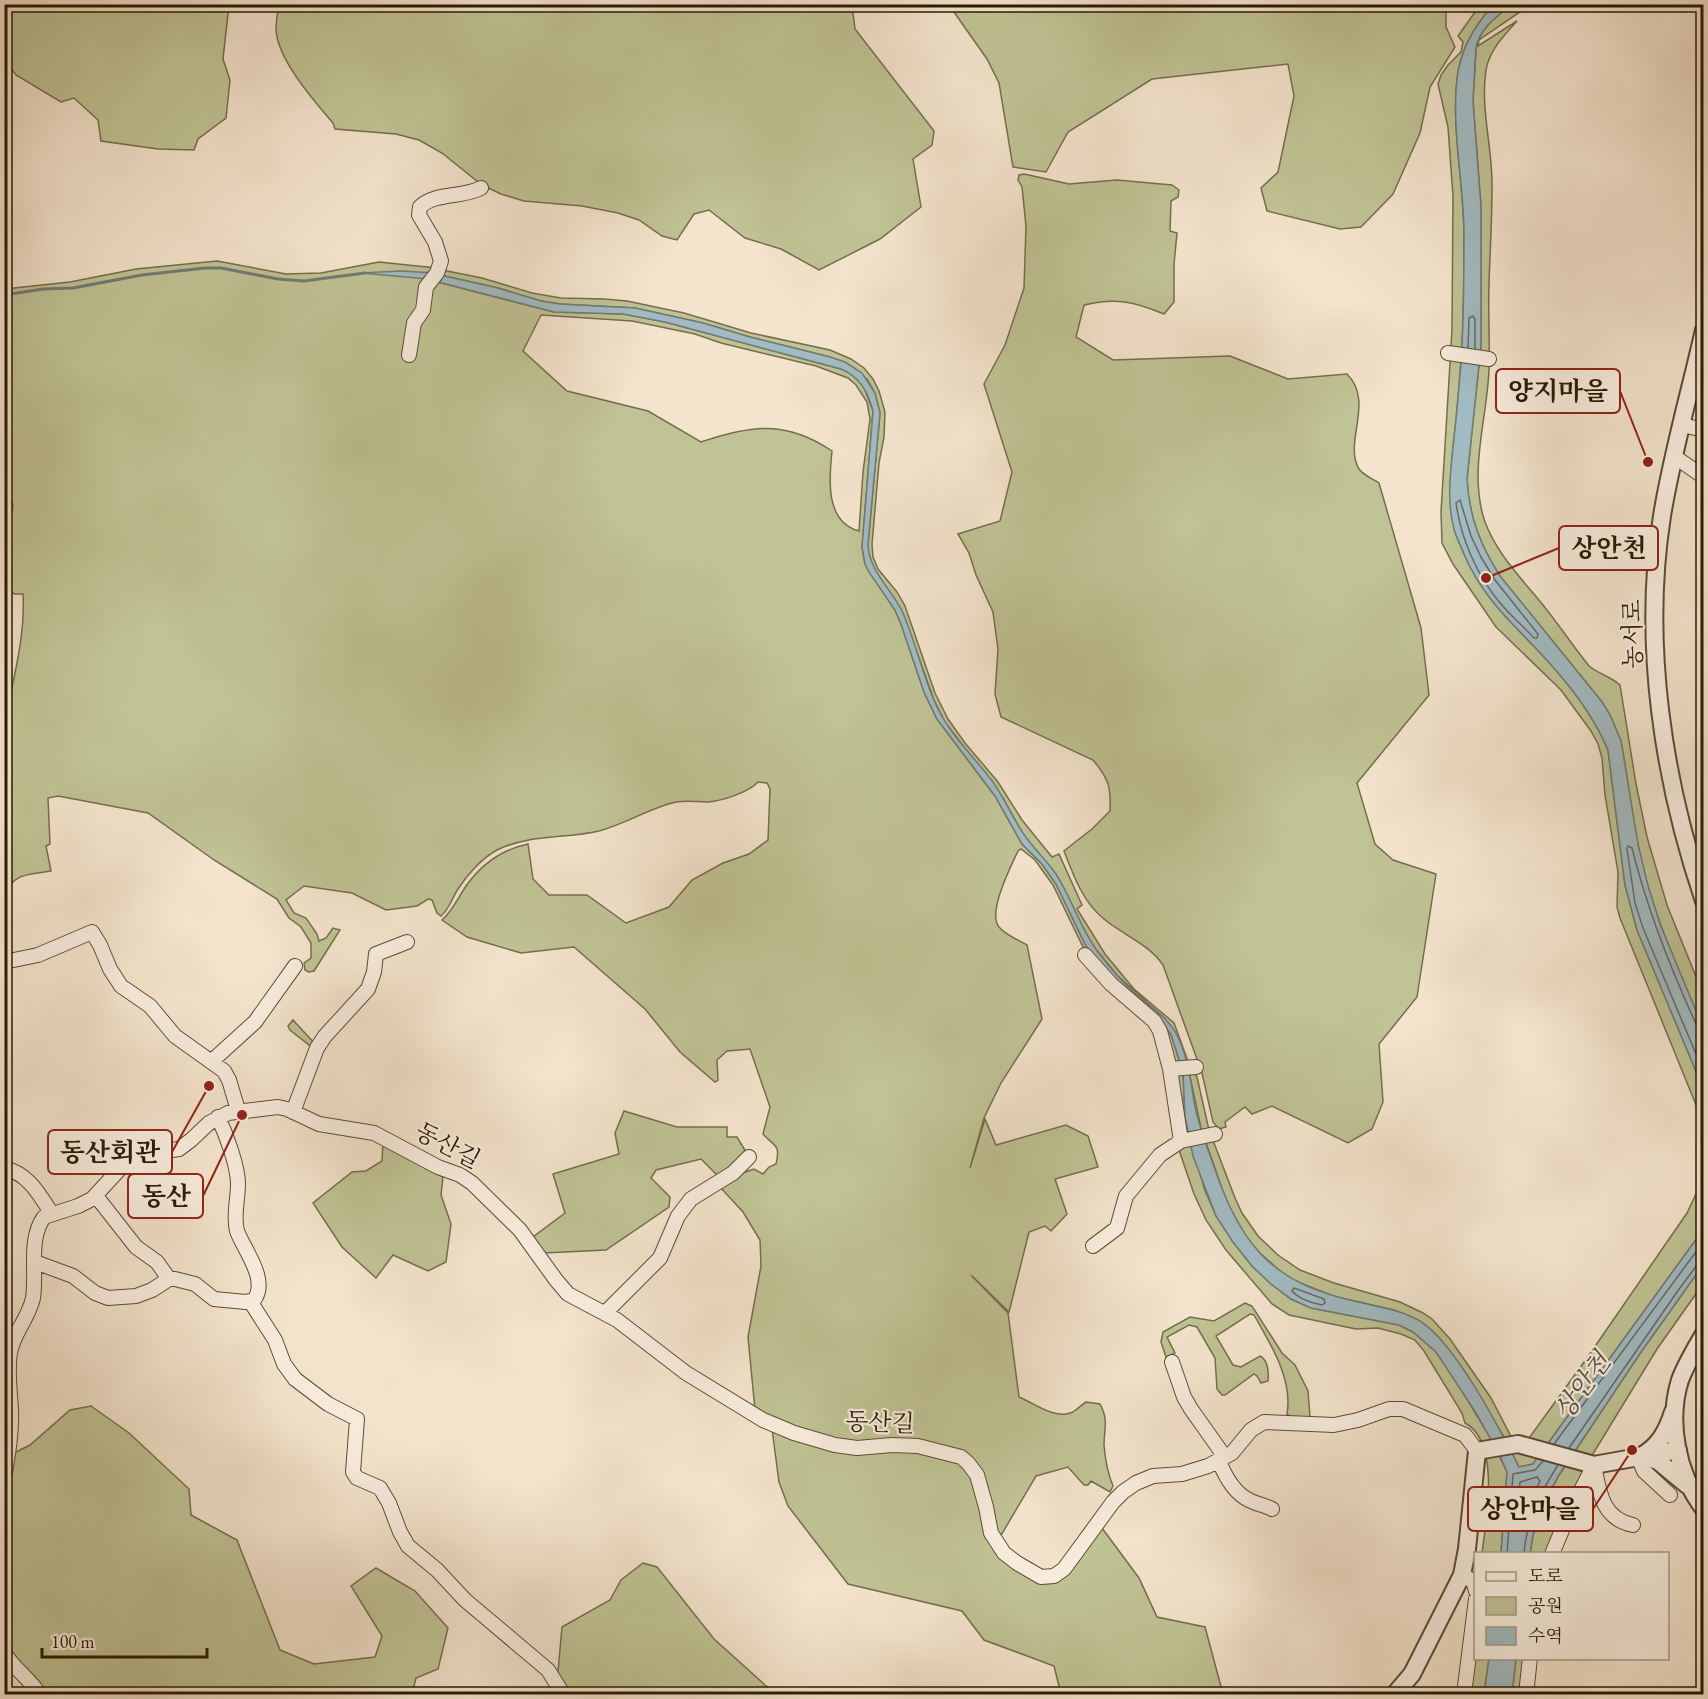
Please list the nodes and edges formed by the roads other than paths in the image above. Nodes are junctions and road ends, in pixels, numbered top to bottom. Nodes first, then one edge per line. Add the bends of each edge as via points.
1 (481, 188) dead end
2 (1704, 330) edge
3 (1701, 349) edge
4 (1450, 354) dead end
5 (409, 355) dead end
6 (1489, 359) dead end
7 (1682, 425) junction
8 (1704, 430) edge
9 (1675, 457) junction
10 (1704, 477) edge
11 (1704, 901) edge
12 (407, 942) dead end
13 (1085, 955) dead end
14 (4, 962) edge
15 (295, 966) dead end
16 (212, 1061) junction
17 (1193, 1067) dead end
18 (1172, 1069) junction
19 (238, 1110) junction
20 (293, 1112) junction
21 (218, 1117) junction
22 (1213, 1134) dead end
23 (1183, 1141) junction
24 (749, 1157) dead end
25 (4, 1168) edge
26 (96, 1196) junction
27 (52, 1214) junction
28 (1093, 1246) dead end
29 (35, 1262) junction
30 (169, 1280) junction
31 (250, 1301) junction
32 (605, 1313) junction
33 (1704, 1334) edge
34 (1172, 1362) dead end
35 (1674, 1406) junction
36 (1678, 1450) junction
37 (1480, 1451) junction
38 (1639, 1456) junction
39 (1222, 1459) junction
40 (1591, 1465) junction
41 (4, 1478) edge
42 (1692, 1491) junction
43 (1670, 1495) dead end
44 (1272, 1509) dead end
45 (1704, 1509) edge
46 (1633, 1525) dead end
47 (1553, 1552) edge
48 (1462, 1575) junction
49 (1474, 1584) edge
50 (1474, 1615) edge
51 (4, 1652) edge
52 (1530, 1660) edge
53 (39, 1695) edge
54 (563, 1695) edge
55 (1395, 1695) edge
56 (1464, 1695) edge
57 (1526, 1695) edge

1 - 5 street via 420,207 419,215 441,261 426,286
2 - 3 street, 농서로
3 - 7 street, 농서로
4 - 6 street
7 - 8 street
7 - 9 street, 농서로
9 - 10 street
9 - 11 street, 농서로 via 1657,562 1656,678 1676,799
12 - 20 street via 376,954 368,989 317,1048
13 - 18 street via 1158,1026
14 - 16 street via 38,955 92,932 121,986 150,1006 175,1036
15 - 16 street via 255,1022
16 - 19 street via 229,1080
17 - 18 street
18 - 23 street
19 - 20 street, 동산길 via 278,1107
19 - 21 street, 동산길
20 - 32 street, 동산길 via 319,1124 374,1132 466,1179 520,1230 562,1288
21 - 26 street, 동산길 via 179,1149 129,1159
21 - 31 street via 238,1182 236,1227 258,1279 257,1295
22 - 23 street
23 - 28 street via 1160,1155 1147,1170 1126,1196 1118,1228
24 - 32 street via 733,1173 684,1206 660,1258
25 - 27 street via 24,1176
26 - 27 street, 동산길
26 - 30 street via 136,1247 158,1262
27 - 29 street via 44,1217 38,1228
29 - 30 street via 73,1276 108,1298 136,1296
29 - 41 street via 33,1298 10,1353 11,1426
30 - 31 street via 195,1284 214,1299
31 - 54 street via 295,1379 328,1404 357,1419 352,1472 380,1488 408,1546 548,1670
32 - 39 street, 동산길 via 686,1373 778,1427 849,1448 918,1446 961,1457 978,1479 998,1544 1017,1563 1041,1577 1054,1576 1064,1569 1113,1502 1129,1488 1153,1476 1194,1472
33 - 35 street via 1681,1377
34 - 39 street via 1184,1397
35 - 36 street
35 - 38 street via 1660,1440
36 - 38 street
36 - 42 street
37 - 39 street, 동산길 via 1460,1432 1395,1408 1334,1425 1264,1422
37 - 40 street via 1519,1445
37 - 48 street
38 - 40 street
38 - 42 street via 1658,1461
38 - 43 street via 1644,1472
39 - 44 street via 1225,1475 1236,1490
40 - 46 street via 1602,1501 1620,1520
40 - 47 street
42 - 45 street
48 - 49 street
48 - 55 street via 1412,1674
50 - 56 street
51 - 53 street
52 - 57 street

